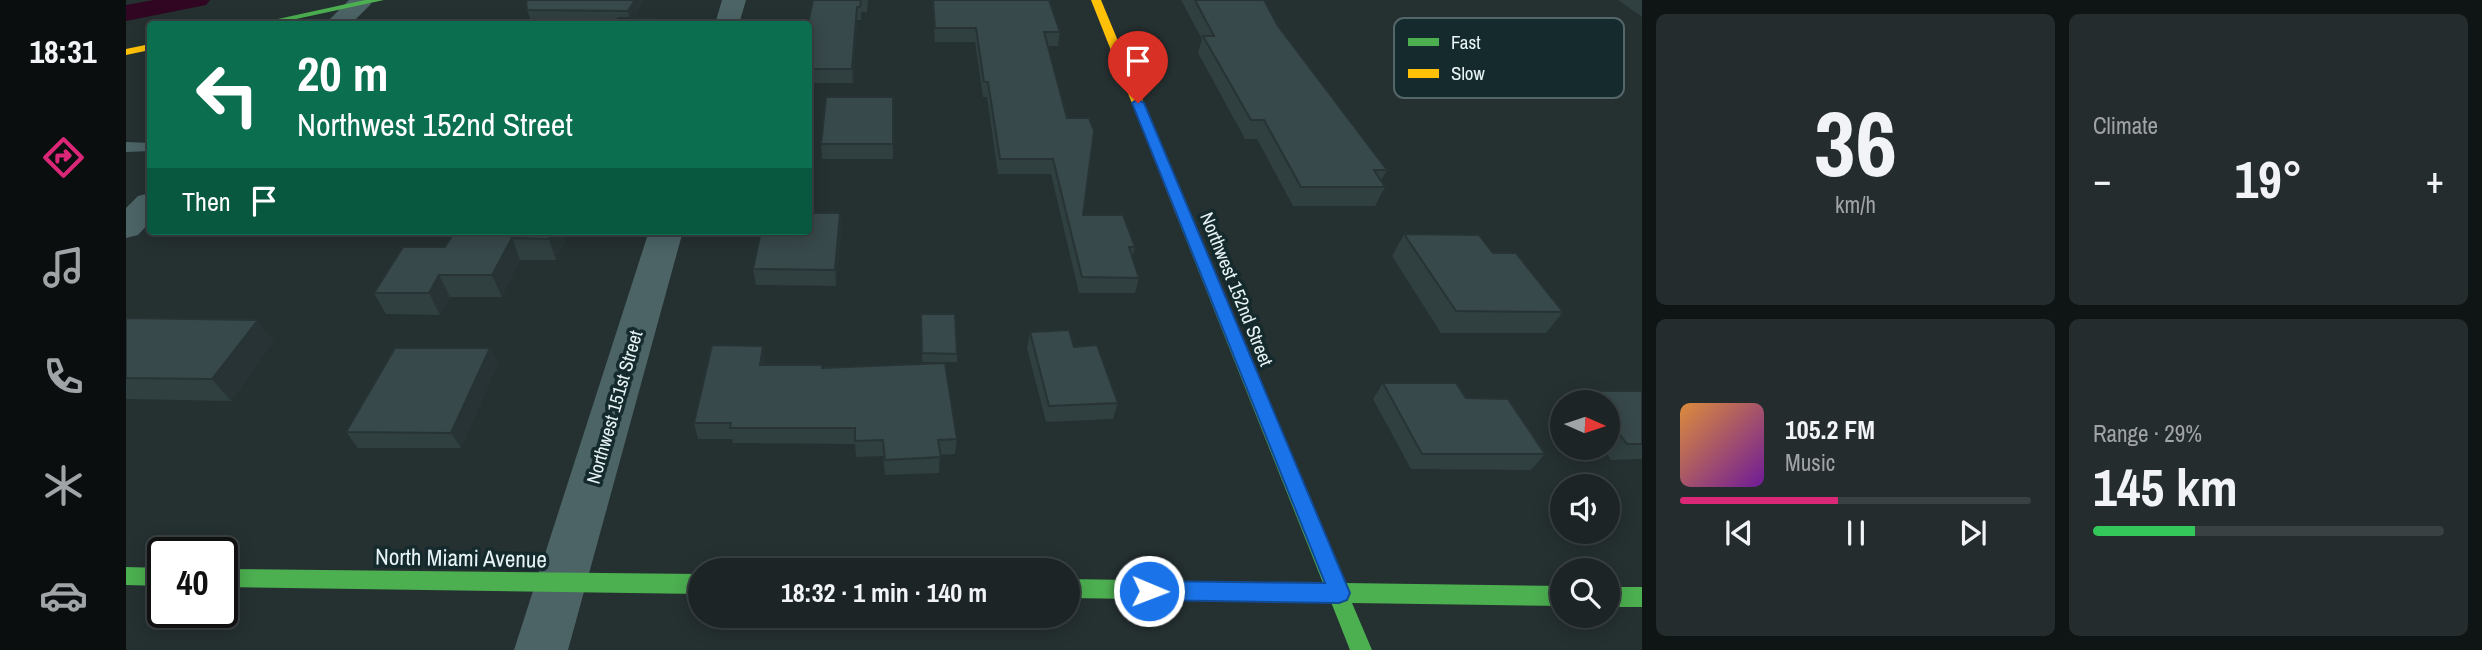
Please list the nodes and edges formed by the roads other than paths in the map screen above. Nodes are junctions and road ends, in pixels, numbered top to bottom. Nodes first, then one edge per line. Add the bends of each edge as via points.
1 (734, 0) edge
2 (1096, 0) edge
3 (369, 2) edge
4 (275, 21) edge
5 (341, 21) edge
6 (728, 21) edge
7 (147, 48) edge
8 (127, 53) edge
9 (126, 147) edge
10 (147, 147) edge
11 (147, 206) edge
12 (126, 227) edge
13 (665, 235) edge
14 (126, 576) edge
15 (147, 577) edge
16 (238, 578) edge
17 (562, 582) junction
18 (688, 584) edge
19 (1080, 589) edge
20 (1339, 593) junction
21 (1550, 596) edge
22 (1620, 597) edge
23 (1642, 597) edge
24 (541, 650) edge
25 (1361, 650) edge

1 - 6 street
2 - 20 street, Northwest 152nd Street
3 - 4 street
3 - 5 street
7 - 8 street
9 - 10 lane
11 - 12 street
13 - 17 street, Northwest 151st Street
14 - 15 street
16 - 17 street, North Miami Avenue
17 - 18 street, North Miami Avenue
17 - 24 street, Northwest 151st Street
19 - 20 street
20 - 21 street
20 - 25 street, Northwest 152nd Street
22 - 23 street

